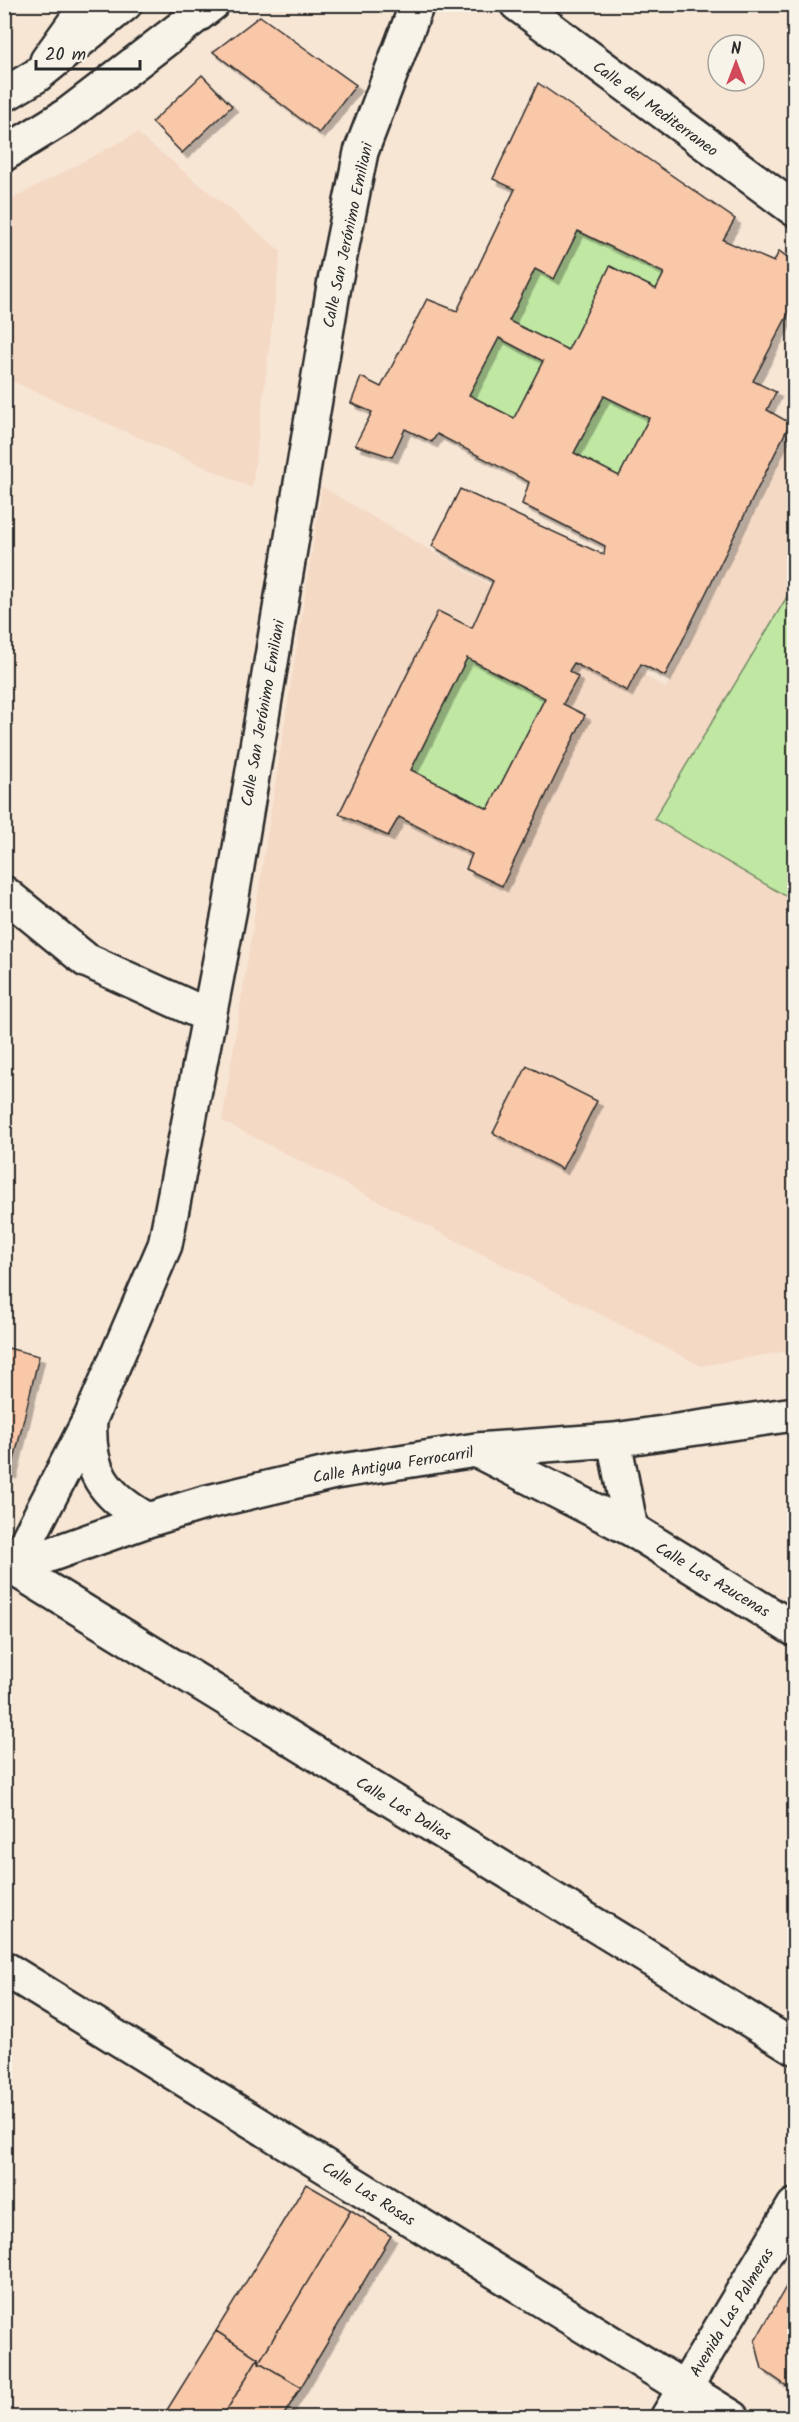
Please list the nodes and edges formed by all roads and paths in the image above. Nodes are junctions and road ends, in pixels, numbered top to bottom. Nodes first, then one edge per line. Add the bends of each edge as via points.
1 (88, 4) edge
2 (125, 4) edge
3 (417, 4) edge
4 (515, 5) edge
5 (213, 6) edge
6 (36, 76) junction
7 (4, 96) edge
8 (4, 154) edge
9 (795, 209) edge
10 (4, 893) edge
11 (209, 1016) junction
12 (795, 1414) edge
13 (91, 1417) junction
14 (614, 1440) junction
15 (476, 1450) junction
16 (148, 1520) junction
17 (631, 1529) junction
18 (9, 1570) edge
19 (795, 1629) edge
20 (4, 1968) edge
21 (795, 2047) edge
22 (795, 2206) edge
23 (686, 2388) junction
24 (668, 2418) edge
25 (733, 2418) edge

1 - 6 street
2 - 6 street
3 - 11 street, Calle San Jerónimo Emiliani via 361,152 334,286
4 - 9 street, Calle del Mediterraneo
5 - 8 street via 67,115
6 - 7 street
10 - 11 street via 86,960
11 - 13 street, Calle San Jerónimo Emiliani via 165,1245
12 - 14 street, Calle Antigua Ferrocarril
13 - 16 street, Calle San Jerónimo Emiliani via 89,1443 95,1471 109,1493
13 - 18 street, Calle San Jerónimo Emiliani
14 - 15 street, Calle Antigua Ferrocarril
14 - 17 street
15 - 16 street, Calle Antigua Ferrocarril via 335,1472
15 - 17 street, Calle Las Azucenas
16 - 18 street, Calle Antigua Ferrocarril
17 - 19 street, Calle Las Azucenas
18 - 21 street, Calle Las Dalias
20 - 23 street, Calle Las Rosas
22 - 23 street, Avenida Las Palmeras
23 - 24 street, Avenida Las Palmeras
23 - 25 street, Calle Las Rosas

